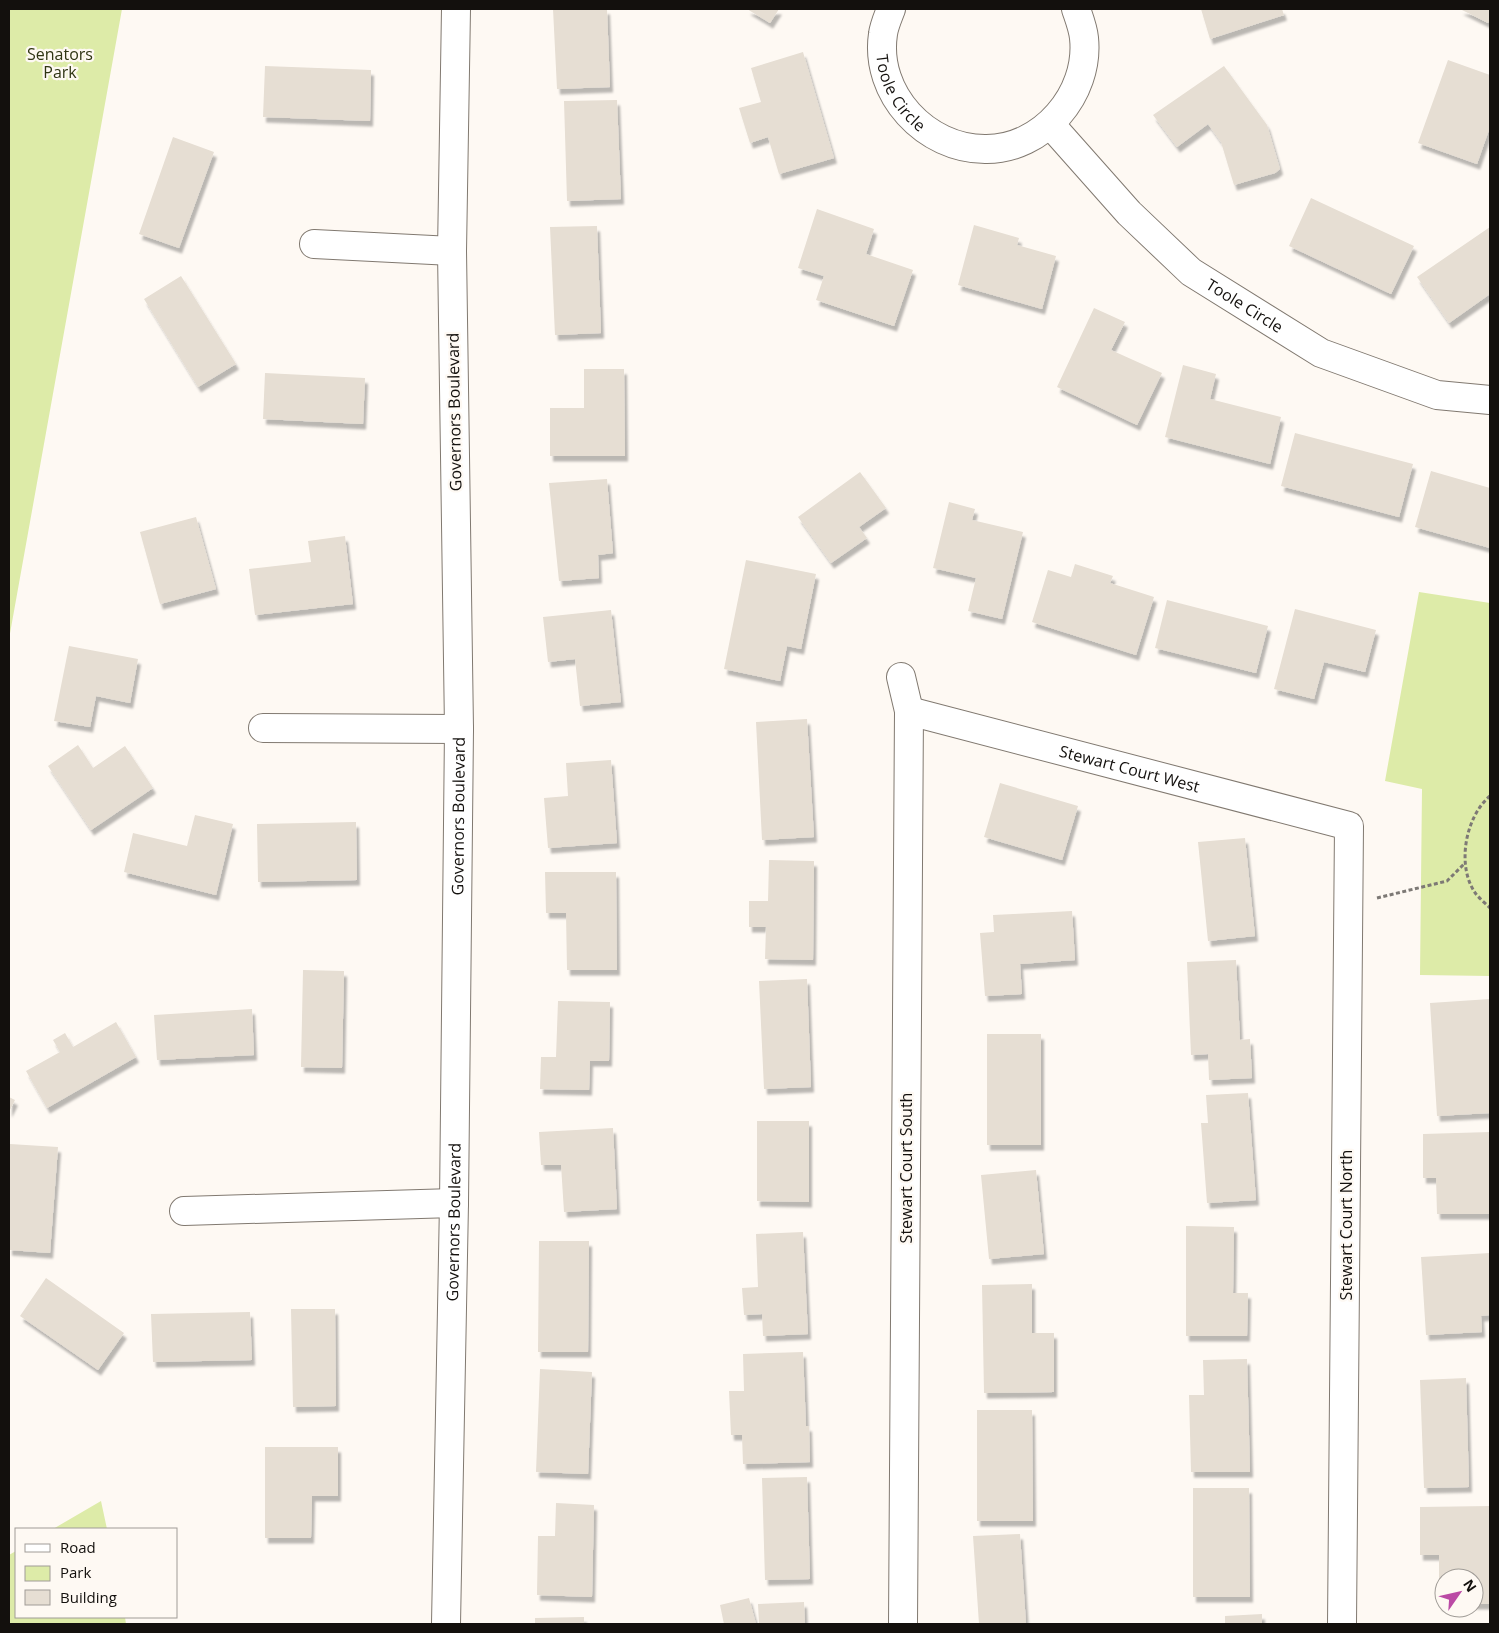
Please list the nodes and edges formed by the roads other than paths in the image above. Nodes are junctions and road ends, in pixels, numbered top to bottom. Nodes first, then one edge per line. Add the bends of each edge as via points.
1 (456, 9) edge
2 (891, 9) edge
3 (1076, 9) edge
4 (1050, 124) junction
5 (314, 244) dead end
6 (452, 252) junction
7 (1490, 400) edge
8 (901, 676) dead end
9 (909, 711) junction
10 (262, 728) dead end
11 (459, 729) junction
12 (1349, 826) joint
13 (454, 1203) junction
14 (184, 1211) dead end
15 (446, 1624) edge
16 (903, 1624) edge
17 (1342, 1624) edge

1 - 6 street, Governors Boulevard
2 - 4 street, Toole Circle via 883,34 884,69 897,101 921,128 951,144 986,150 1020,143
3 - 4 street, Toole Circle via 1084,39 1082,70 1070,100
4 - 7 street, Toole Circle via 1129,213 1191,272 1321,353 1437,395
5 - 6 street
6 - 11 street, Governors Boulevard
8 - 9 street, Stewart Court South
9 - 12 street, Stewart Court West
9 - 16 street, Stewart Court South
10 - 11 street
11 - 13 street, Governors Boulevard
12 - 17 street, Stewart Court North
13 - 14 street
13 - 15 street, Governors Boulevard

